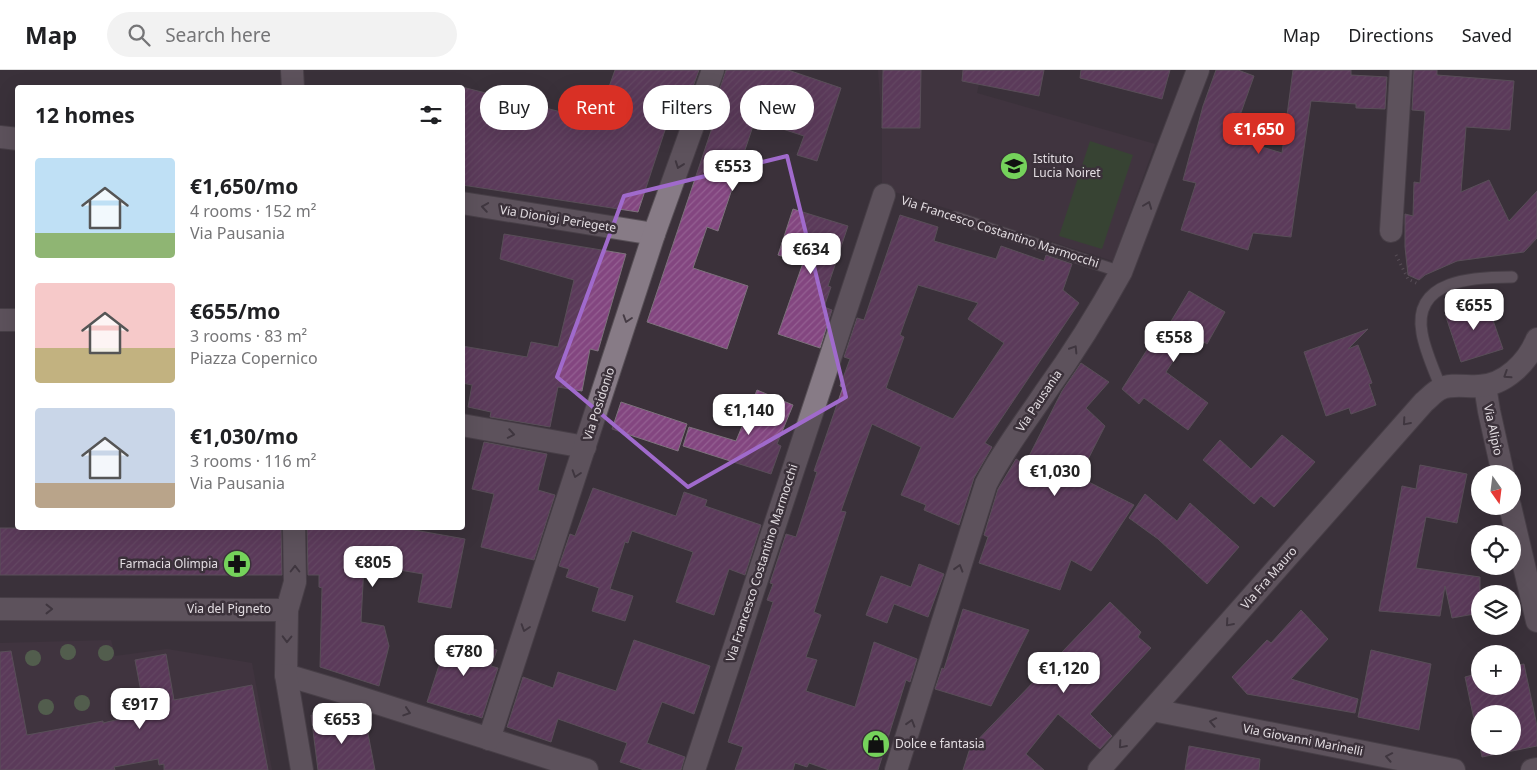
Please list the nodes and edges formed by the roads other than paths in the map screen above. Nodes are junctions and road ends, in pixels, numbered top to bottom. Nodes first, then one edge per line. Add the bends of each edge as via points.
1 (292, 70) edge
2 (713, 70) edge
3 (1198, 70) edge
4 (1401, 70) edge
5 (293, 85) edge
6 (0, 137) edge
7 (15, 139) edge
8 (884, 195) road end
9 (465, 203) edge
10 (955, 217) road end
11 (1391, 231) road end
12 (654, 234) junction
13 (1121, 272) junction
14 (1512, 276) dead end
15 (0, 320) edge
16 (15, 320) edge
17 (1537, 339) edge
18 (1485, 386) junction
19 (1440, 388) junction
20 (465, 426) edge
21 (585, 447) junction
22 (1501, 465) edge
23 (1513, 515) edge
24 (294, 530) edge
25 (1530, 565) edge
26 (0, 610) edge
27 (287, 610) junction
28 (1537, 622) edge
29 (286, 675) junction
30 (1152, 710) junction
31 (489, 739) junction
32 (1537, 769) edge
33 (302, 770) edge
34 (587, 770) edge
35 (694, 770) edge
36 (896, 770) edge
37 (1099, 770) edge
38 (1454, 770) edge
39 (1532, 770) edge

1 - 5 street
2 -> 12 street, Via Posidonio
13 -> 3 street, Via Pausania
4 - 11 street
6 - 7 street
8 - 35 street, Via Francesco Costantino Marmocchi
12 -> 9 street, Via Dionigi Periegete
10 - 13 lane, Via Francesco Costantino Marmocchi
12 -> 21 street, Via Posidonio
36 -> 13 street, Via Pausania via 986,484
14 - 19 lane via 1466,280 1446,286 1434,293 1424,306 1421,329
15 - 16 street
17 -> 18 street via 1522,364 1500,380
18 - 19 street
18 - 22 street, Via Alipio
19 -> 30 street, Via Fra Mauro via 1424,402
20 -> 21 street
21 -> 31 street, Via Posidonio
23 - 25 street
27 -> 24 street via 295,582
25 - 28 street
26 -> 27 street, Via del Pigneto
27 -> 29 street, Via del Pigneto
29 -> 31 street
29 - 33 street, Via del Pigneto
30 -> 37 street, Via Fra Mauro
38 -> 30 street, Via Giovanni Marinelli
31 - 34 street
32 - 39 street

